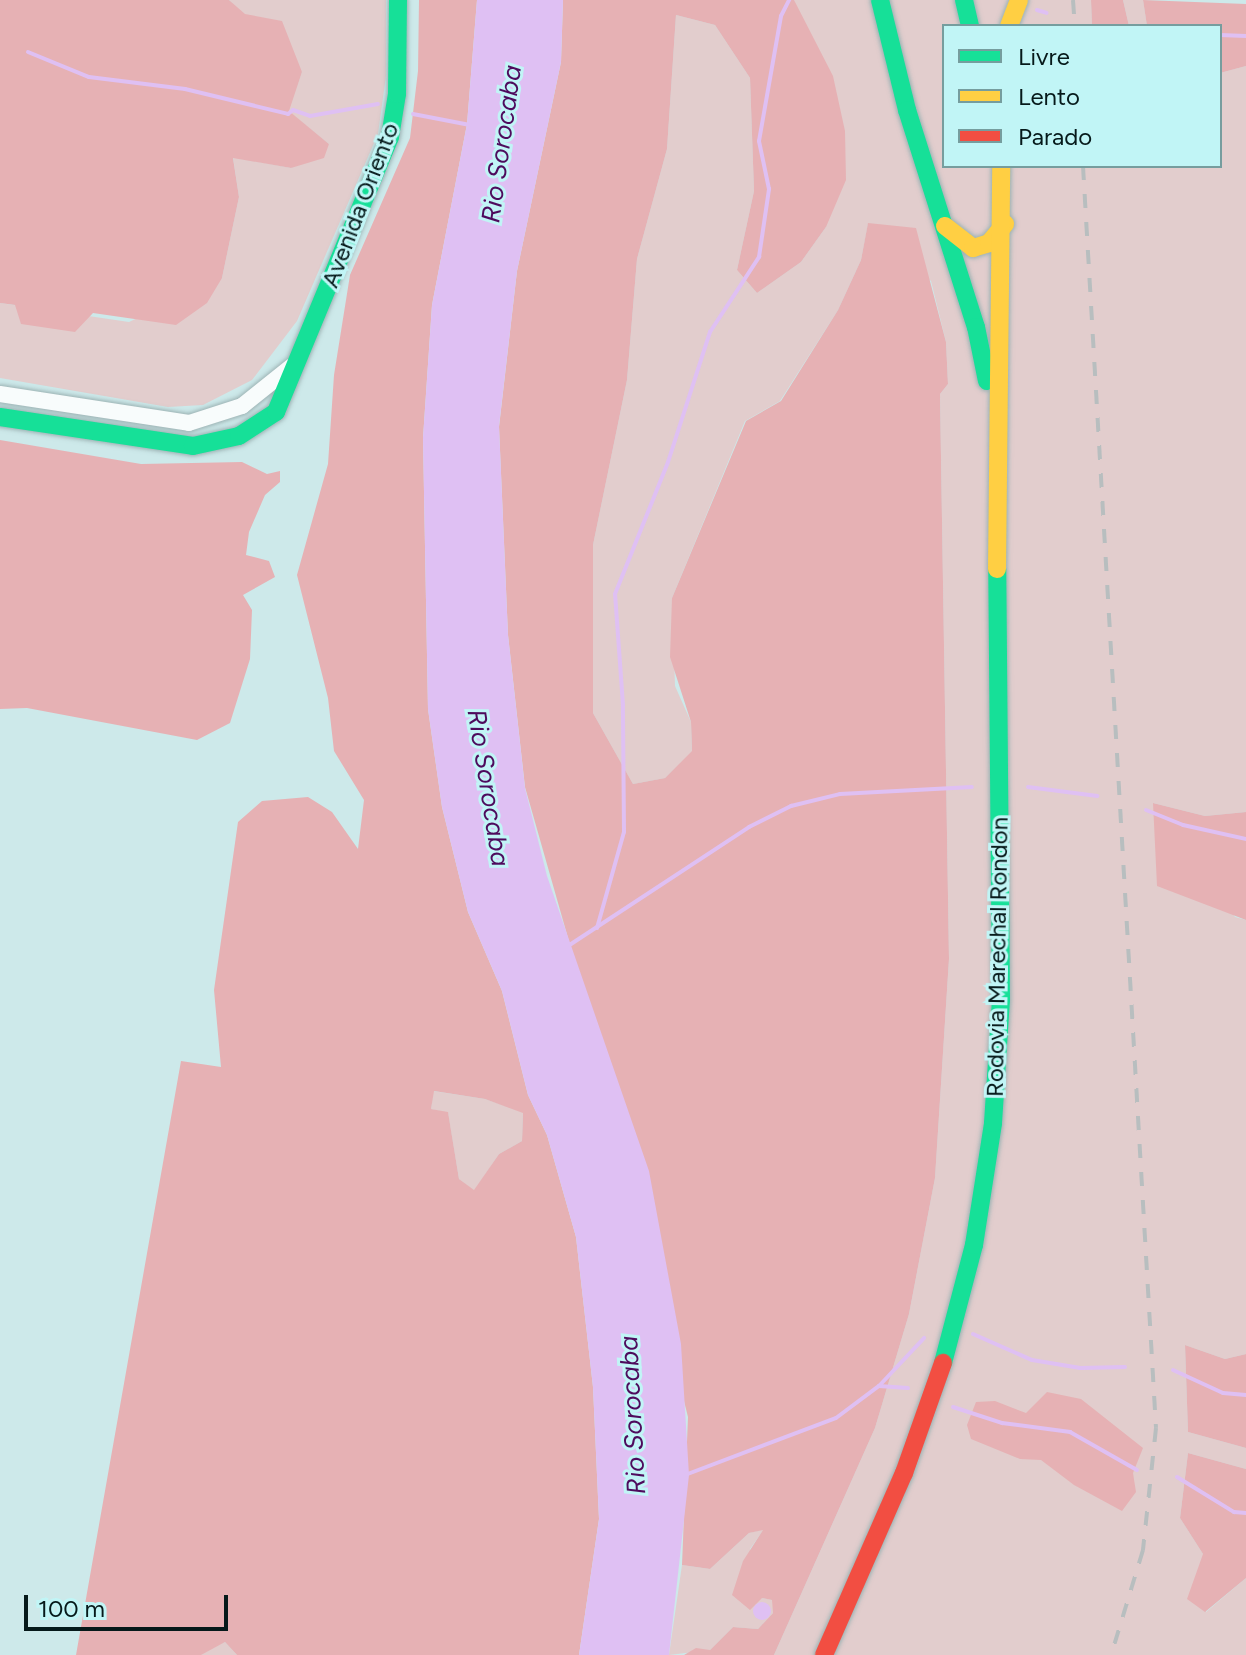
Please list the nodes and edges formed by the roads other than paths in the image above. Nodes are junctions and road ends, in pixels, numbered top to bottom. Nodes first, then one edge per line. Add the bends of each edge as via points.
1 (398, 0) edge
2 (880, 0) edge
3 (964, 0) edge
4 (1019, 0) edge
5 (970, 24) edge
6 (1010, 24) edge
7 (1001, 168) edge
8 (944, 224) junction
9 (1005, 224) junction
10 (301, 357) junction
11 (0, 394) edge
12 (0, 417) edge
13 (995, 422) junction
14 (824, 1655) edge

1 - 10 main road, Avenida Oriento via 397,94 390,137
2 - 8 main road, Rodovia Marechal Rondon via 907,110
3 - 5 main road
4 - 6 main road
7 - 9 main road, Rodovia Marechal Rondon
8 - 9 main road via 973,248 989,243
8 - 13 main road, Rodovia Marechal Rondon via 976,327
9 - 13 main road, Rodovia Marechal Rondon
10 - 11 street, Avenida Oriento via 242,406 189,423
10 - 12 main road, Avenida Oriento via 276,412 239,436 215,443 167,445
13 - 14 main road, Rodovia Marechal Rondon via 1001,1000 988,1164 965,1285 931,1401

